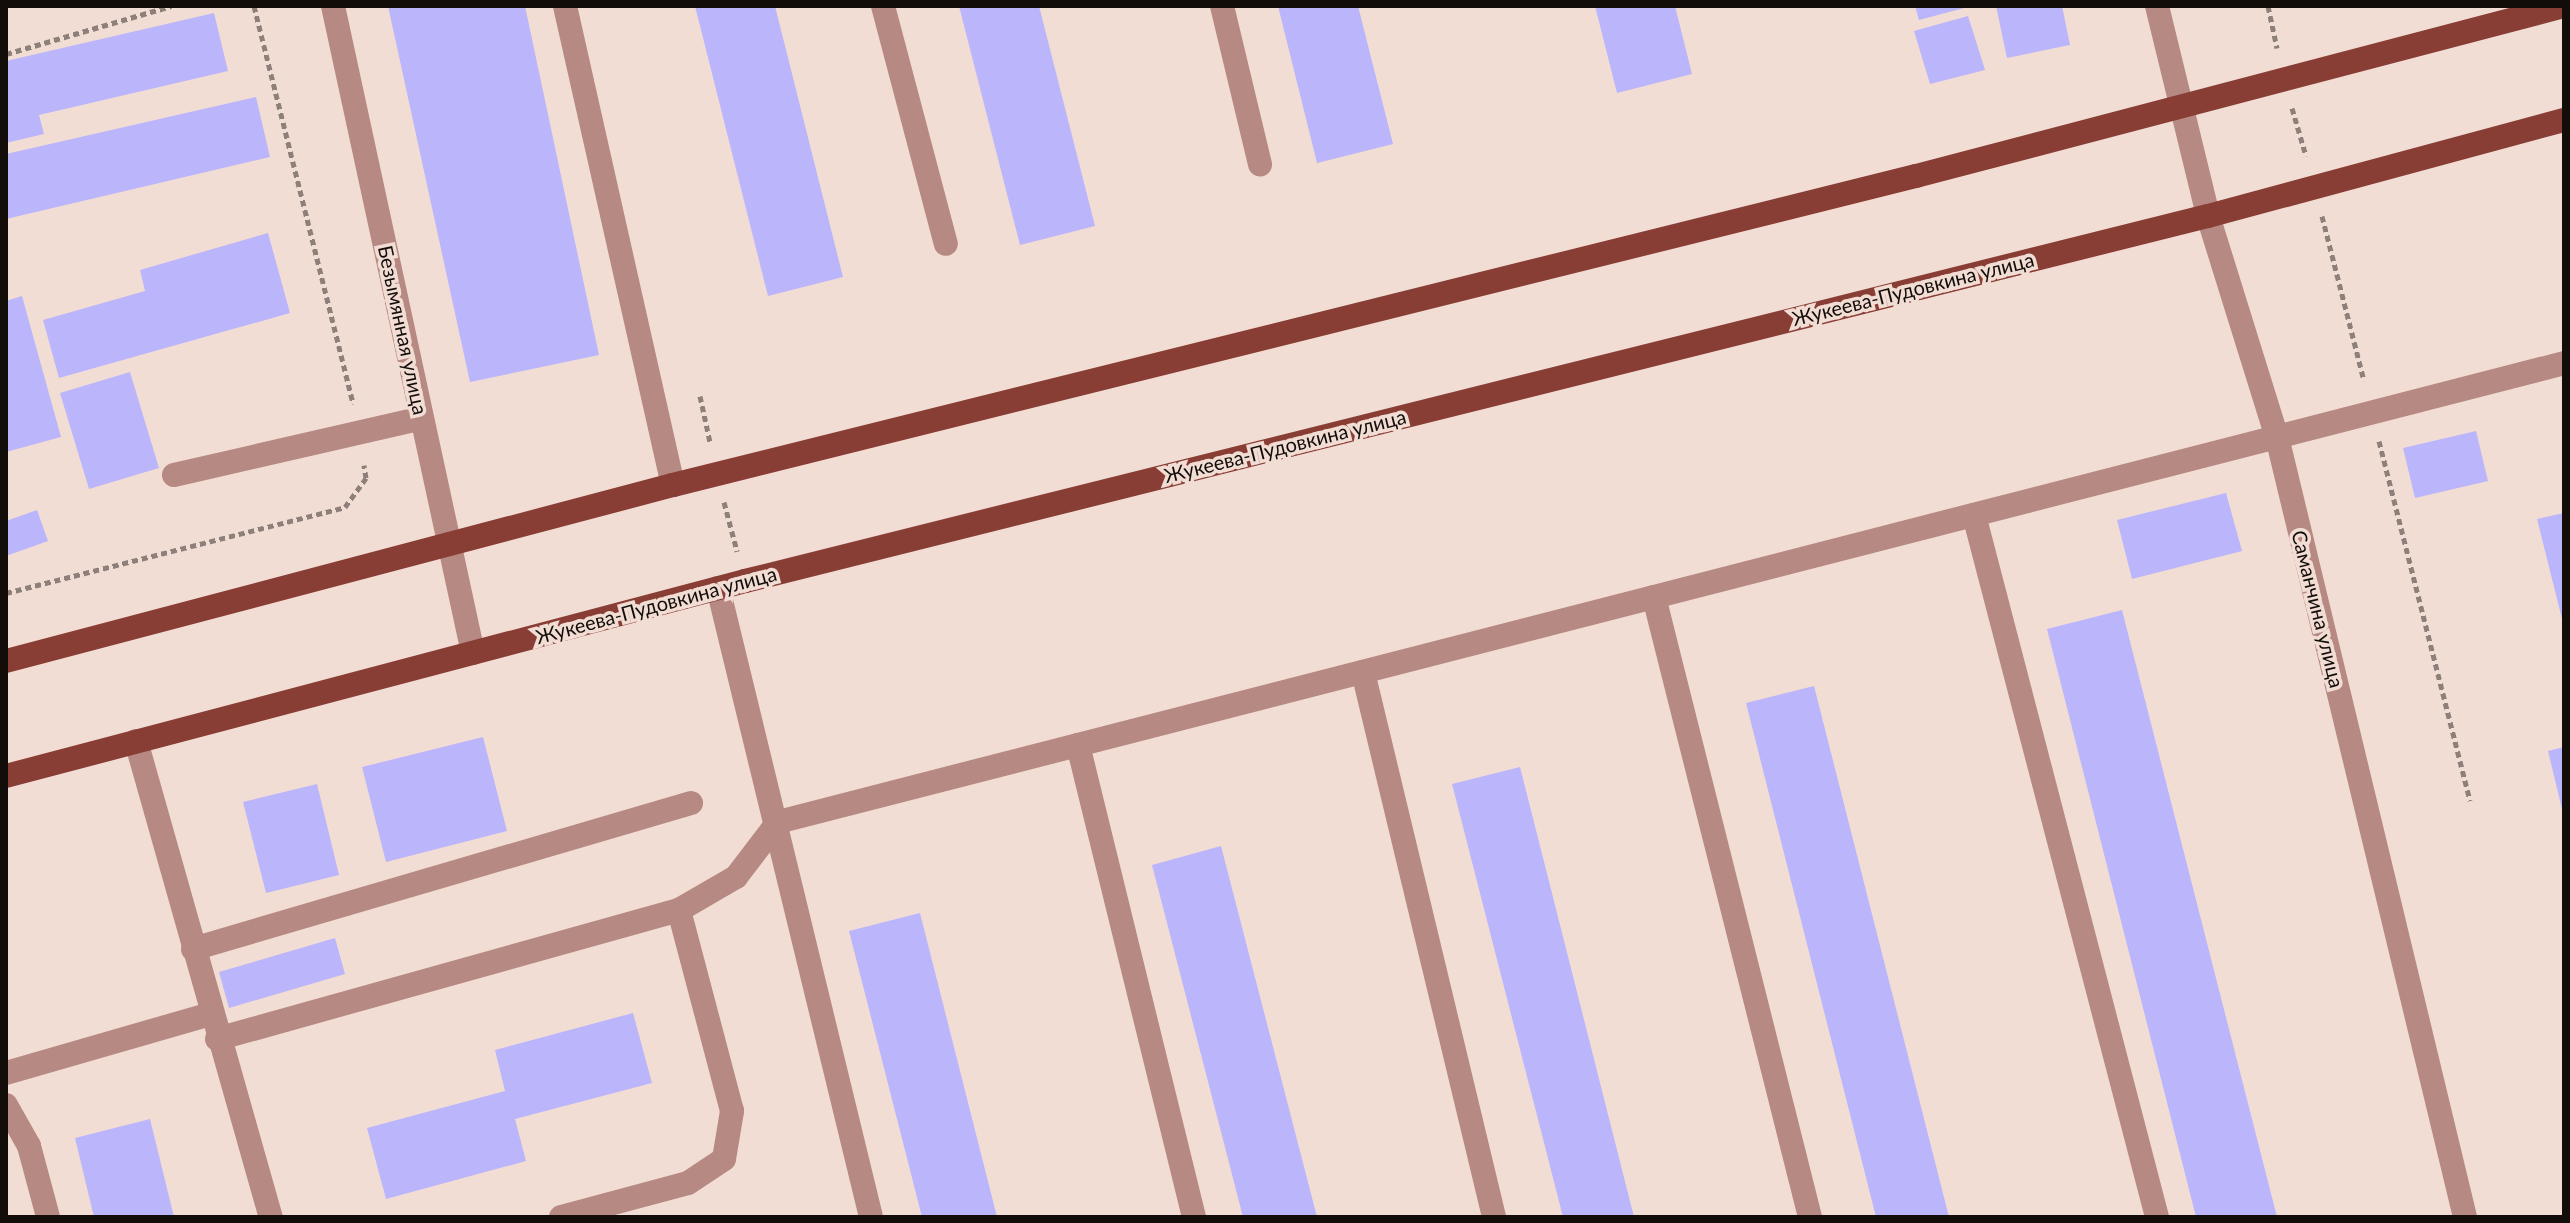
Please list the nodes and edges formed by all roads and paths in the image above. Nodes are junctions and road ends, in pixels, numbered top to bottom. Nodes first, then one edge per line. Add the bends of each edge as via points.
1 (171, 6) edge
2 (254, 6) edge
3 (333, 6) edge
4 (565, 6) edge
5 (883, 6) edge
6 (1222, 6) edge
7 (2157, 6) edge
8 (2564, 6) edge
9 (6, 54) edge
10 (2183, 108) junction
11 (2564, 120) edge
12 (1260, 164) dead end
13 (2208, 216) junction
14 (946, 244) dead end
15 (2564, 363) edge
16 (700, 396) dead end
17 (422, 418) junction
18 (360, 434) junction
19 (2277, 437) junction
20 (717, 474) junction
21 (174, 475) dead end
22 (673, 485) junction
23 (1974, 515) junction
24 (449, 544) junction
25 (745, 581) junction
26 (718, 588) junction
27 (6, 593) edge
28 (1654, 597) junction
29 (473, 653) junction
30 (6, 661) edge
31 (1363, 672) junction
32 (136, 741) junction
33 (1078, 745) junction
34 (6, 776) edge
35 (691, 803) dead end
36 (778, 822) junction
37 (679, 910) junction
38 (193, 949) junction
39 (211, 1014) junction
40 (217, 1039) junction
41 (6, 1073) edge
42 (6, 1105) edge
43 (48, 1217) edge
44 (271, 1217) edge
45 (561, 1217) edge
46 (871, 1217) edge
47 (1194, 1217) edge
48 (1494, 1217) edge
49 (1810, 1217) edge
50 (2157, 1217) edge
51 (2465, 1217) edge

1 - 9 path
2 - 18 path
3 - 17 street, Безымянная улица
4 - 22 street
5 - 14 street
6 - 12 street
7 - 10 street, Саманчина улица
8 - 10 main road
10 - 13 street, Саманчина улица
10 - 20 main road
11 - 13 main road, Жукеева-Пудовкина улица
13 - 19 street, Саманчина улица
13 - 25 main road, Жукеева-Пудовкина улица
15 - 19 street
16 - 20 path
17 - 18 street
17 - 24 street, Безымянная улица
18 - 21 street
18 - 27 path via 366,478 345,507
19 - 23 street
19 - 51 street, Саманчина улица
20 - 22 main road
20 - 25 path
22 - 24 main road
23 - 28 street
23 - 50 street
24 - 29 street, Безымянная улица
24 - 30 main road
25 - 26 main road, Жукеева-Пудовкина улица
26 - 29 main road, Жукеева-Пудовкина улица
26 - 36 street
28 - 31 street
28 - 49 street
29 - 32 main road, Жукеева-Пудовкина улица
31 - 33 street
31 - 48 street
32 - 34 main road, Жукеева-Пудовкина улица
32 - 38 street
33 - 36 street
33 - 47 street
35 - 38 street
36 - 37 street via 736,877
36 - 46 street
37 - 40 street
37 - 45 street via 732,1111 724,1159 688,1183
38 - 39 street
39 - 40 street
39 - 41 street
40 - 44 street
42 - 43 street via 29,1146

